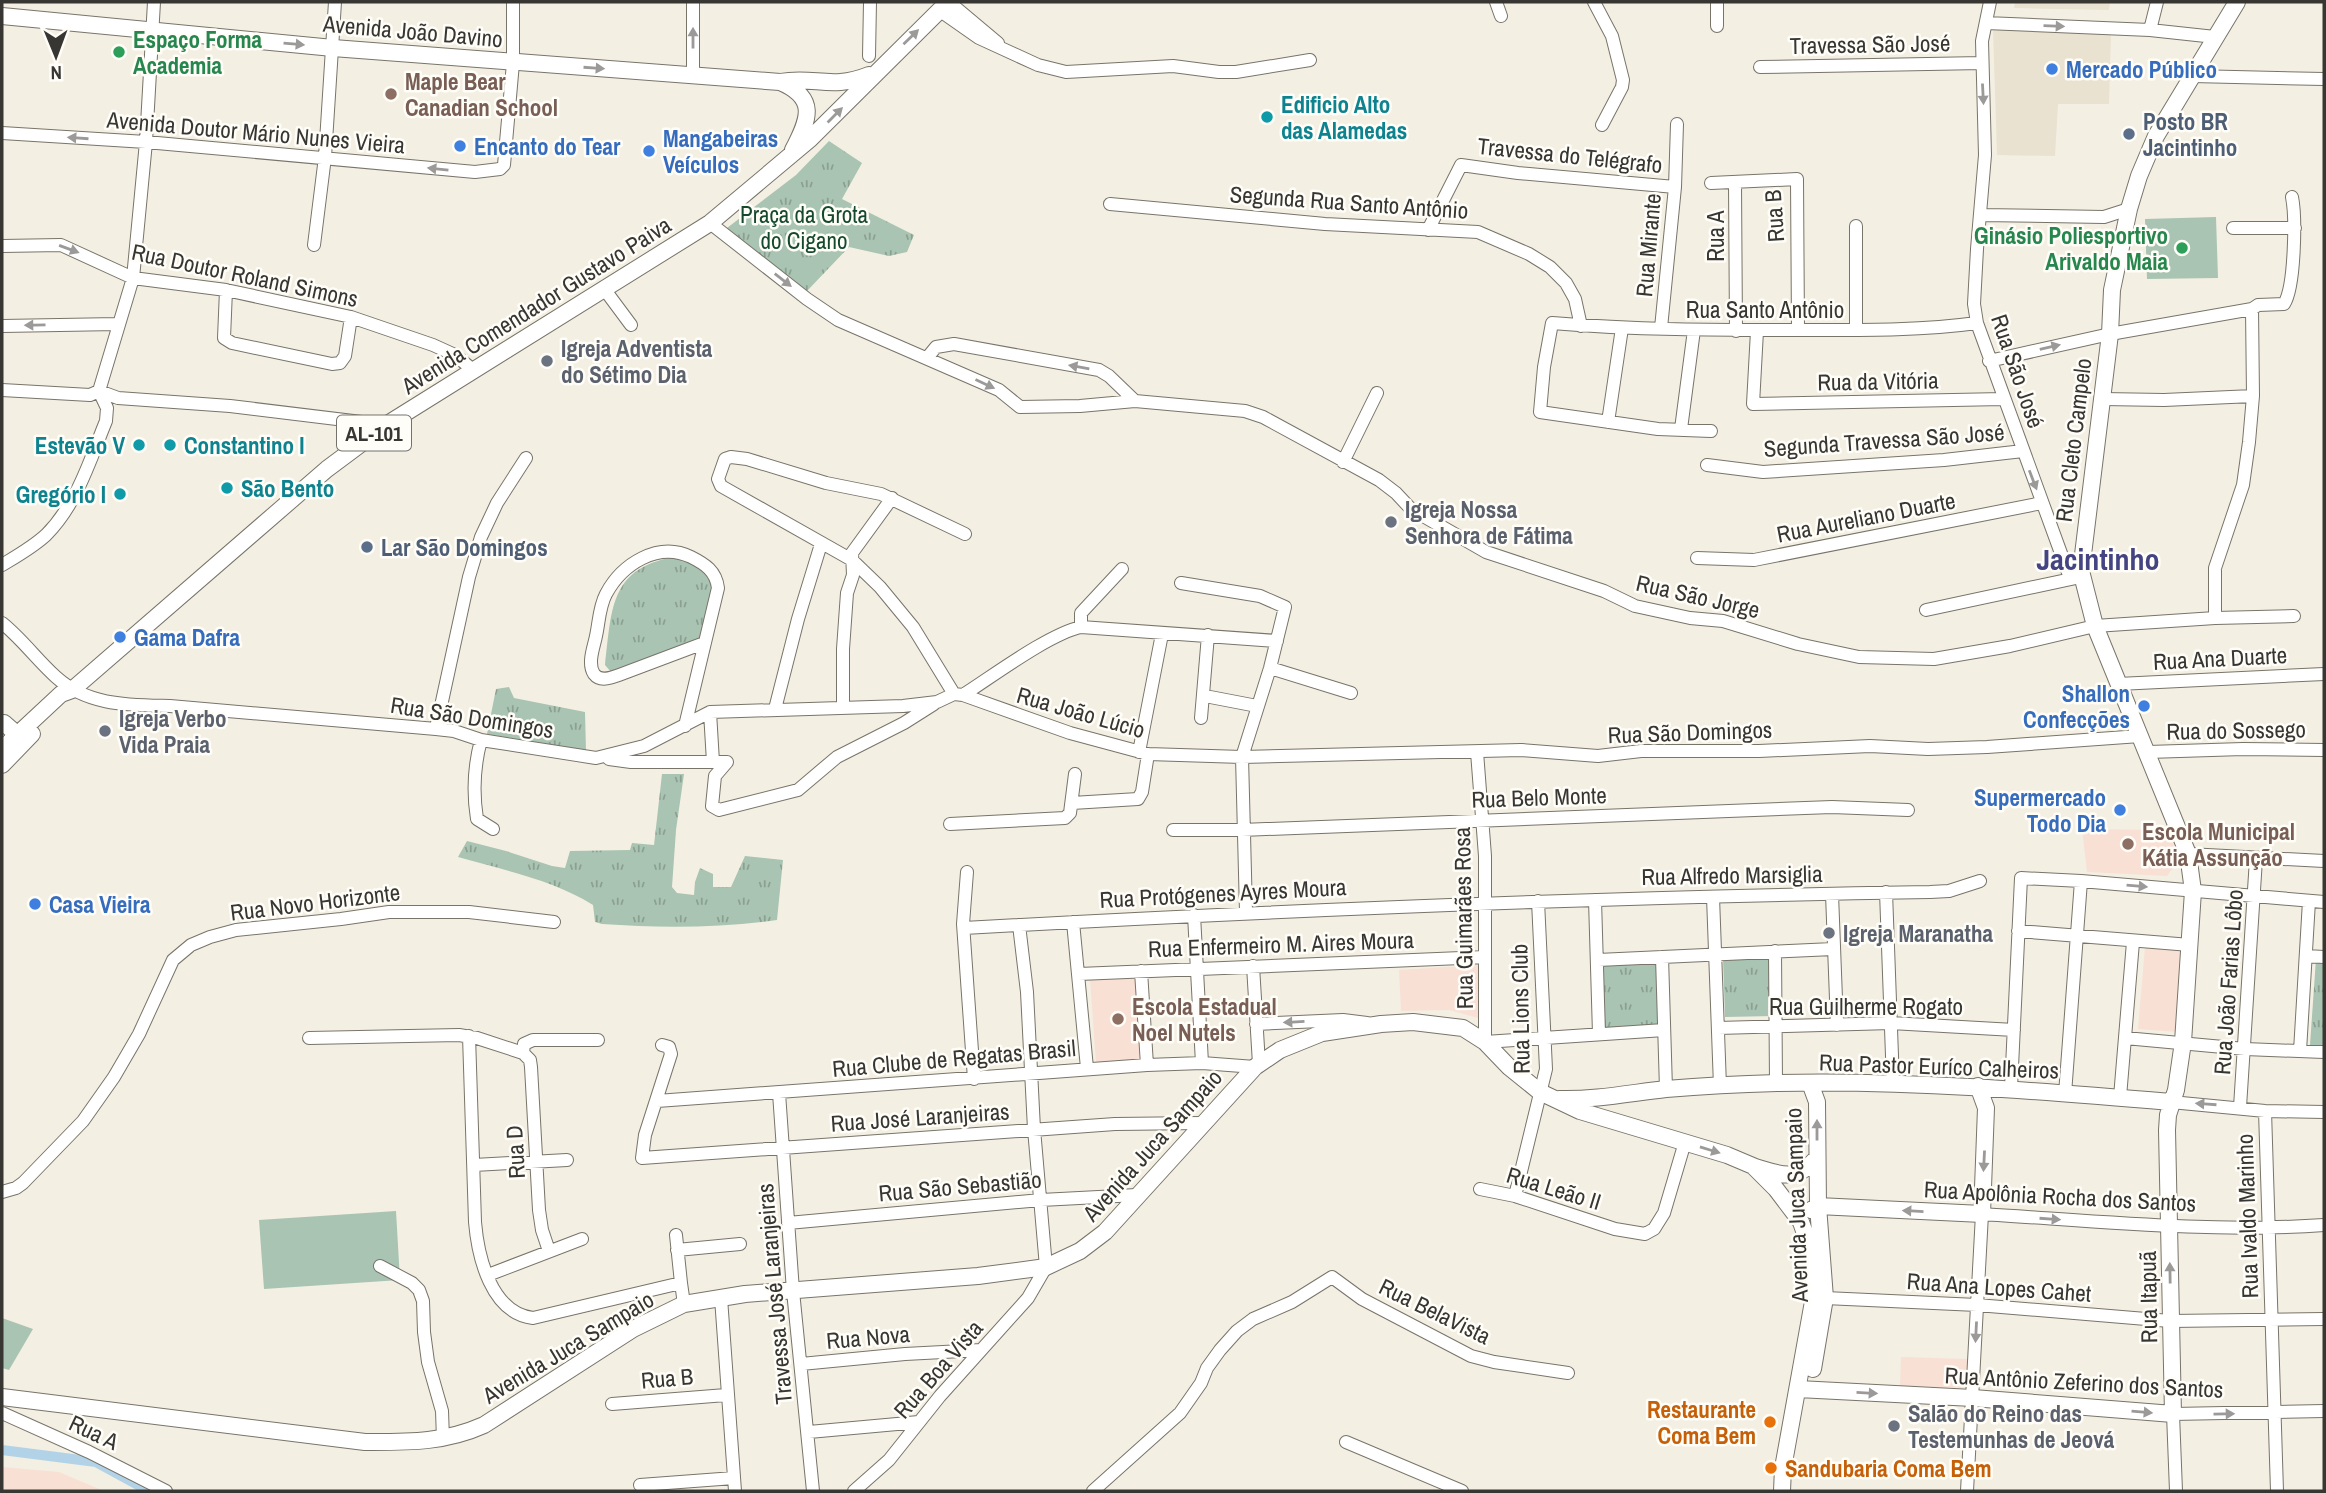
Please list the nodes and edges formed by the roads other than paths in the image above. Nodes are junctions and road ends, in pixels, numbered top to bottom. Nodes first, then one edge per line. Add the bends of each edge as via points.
1 (154, 2) edge
2 (335, 2) edge
3 (513, 2) edge
4 (693, 2) edge
5 (870, 2) edge
6 (1496, 2) edge
7 (1594, 2) edge
8 (1717, 2) edge
9 (1990, 2) edge
10 (2157, 2) edge
11 (2237, 2) edge
12 (945, 4) edge
13 (2, 16) edge
14 (1501, 16) dead end
15 (1986, 23) junction
16 (1717, 26) dead end
17 (153, 30) junction
18 (2150, 30) junction
19 (2216, 37) junction
20 (334, 47) junction
21 (869, 56) dead end
22 (1310, 60) dead end
23 (513, 62) junction
24 (1982, 63) junction
25 (1759, 67) dead end
26 (875, 72) junction
27 (693, 74) junction
28 (2192, 76) junction
29 (2324, 79) edge
30 (780, 82) junction
31 (1677, 124) dead end
32 (1602, 125) dead end
33 (2, 133) edge
34 (146, 142) junction
35 (791, 153) junction
36 (325, 157) junction
37 (1735, 183) junction
38 (1711, 184) dead end
39 (1675, 187) junction
40 (2292, 197) dead end
41 (1110, 204) dead end
42 (2129, 209) junction
43 (1980, 215) junction
44 (710, 223) junction
45 (1856, 226) dead end
46 (2233, 228) dead end
47 (2295, 228) junction
48 (1427, 230) junction
49 (314, 245) dead end
50 (2, 246) edge
51 (133, 278) junction
52 (226, 290) junction
53 (605, 290) junction
54 (2252, 309) junction
55 (351, 317) junction
56 (1976, 323) junction
57 (117, 324) junction
58 (631, 325) dead end
59 (2, 326) edge
60 (1581, 326) junction
61 (1622, 328) junction
62 (1661, 328) junction
63 (1694, 330) junction
64 (1798, 330) junction
65 (1856, 330) junction
66 (1737, 331) junction
67 (1757, 331) junction
68 (2110, 334) junction
69 (927, 358) junction
70 (1989, 361) junction
71 (472, 370) junction
72 (2, 390) edge
73 (99, 391) junction
74 (1377, 393) dead end
75 (2253, 396) junction
76 (2003, 399) junction
77 (2102, 399) junction
78 (1135, 401) junction
79 (1608, 422) junction
80 (386, 425) junction
81 (1681, 429) junction
82 (1711, 431) dead end
83 (2023, 451) junction
84 (526, 458) dead end
85 (1343, 462) junction
86 (1707, 465) dead end
87 (892, 498) junction
88 (2042, 503) junction
89 (965, 534) dead end
90 (821, 544) junction
91 (1697, 558) dead end
92 (852, 560) junction
93 (2, 565) edge
94 (1122, 569) dead end
95 (2075, 578) junction
96 (1181, 583) dead end
97 (1926, 610) dead end
98 (2294, 616) dead end
99 (2215, 618) junction
100 (2, 623) edge
101 (2095, 626) junction
102 (1081, 627) junction
103 (1163, 634) junction
104 (1208, 635) junction
105 (1277, 641) junction
106 (704, 643) junction
107 (1270, 668) junction
108 (2324, 674) edge
109 (2118, 684) junction
110 (72, 690) junction
111 (1351, 693) dead end
112 (958, 694) junction
113 (1205, 696) junction
114 (937, 702) junction
115 (1257, 706) junction
116 (843, 707) junction
117 (775, 709) junction
118 (710, 712) junction
119 (1201, 718) dead end
120 (31, 721) junction
121 (3, 723) edge
122 (685, 726) junction
123 (436, 729) junction
124 (2140, 736) junction
125 (481, 740) junction
126 (10, 746) edge
127 (2324, 750) edge
128 (1477, 752) junction
129 (2148, 752) junction
130 (1144, 753) junction
131 (1242, 757) junction
132 (596, 758) junction
133 (713, 762) junction
134 (2, 765) edge
135 (1074, 774) dead end
136 (1072, 803) junction
137 (1908, 810) dead end
138 (1483, 821) junction
139 (950, 824) dead end
140 (493, 829) dead end
141 (1173, 830) dead end
142 (1242, 830) junction
143 (2188, 854) junction
144 (2256, 859) junction
145 (2324, 862) edge
146 (967, 872) dead end
147 (1980, 881) dead end
148 (2081, 881) junction
149 (2193, 891) junction
150 (1886, 892) junction
151 (1832, 894) junction
152 (1713, 897) junction
153 (2255, 897) junction
154 (1595, 900) junction
155 (1538, 901) junction
156 (2309, 901) junction
157 (2324, 902) edge
158 (1484, 903) junction
159 (1246, 912) junction
160 (1194, 915) junction
161 (554, 922) dead end
162 (1073, 922) junction
163 (1019, 925) junction
164 (964, 928) junction
165 (2018, 931) junction
166 (2077, 937) junction
167 (2133, 942) junction
168 (2190, 945) junction
169 (1833, 949) junction
170 (1775, 951) junction
171 (1715, 954) junction
172 (2306, 956) junction
173 (1485, 957) junction
174 (1662, 957) junction
175 (2324, 957) edge
176 (1598, 960) junction
177 (1253, 966) junction
178 (1198, 970) junction
179 (1141, 971) junction
180 (1079, 974) junction
181 (1891, 1023) junction
182 (1256, 1024) junction
183 (1381, 1024) junction
184 (1837, 1025) junction
185 (1775, 1026) junction
186 (1718, 1028) junction
187 (1664, 1030) junction
188 (2014, 1030) junction
189 (1599, 1034) junction
190 (469, 1036) junction
191 (1545, 1036) junction
192 (309, 1038) dead end
193 (2125, 1038) junction
194 (598, 1040) dead end
195 (1485, 1042) junction
196 (2183, 1042) junction
197 (667, 1048) dead end
198 (2245, 1049) junction
199 (2300, 1051) junction
200 (2324, 1052) edge
201 (523, 1054) junction
202 (1202, 1063) junction
203 (1147, 1065) junction
204 (1257, 1065) junction
205 (1087, 1069) junction
206 (1031, 1074) junction
207 (974, 1079) junction
208 (1776, 1083) junction
209 (1818, 1083) junction
210 (1893, 1083) junction
211 (1720, 1086) junction
212 (1978, 1086) junction
213 (2004, 1088) junction
214 (1666, 1089) junction
215 (779, 1093) junction
216 (2065, 1094) junction
217 (1546, 1095) junction
218 (1618, 1095) junction
219 (2120, 1097) junction
220 (657, 1101) junction
221 (2172, 1102) junction
222 (2240, 1107) junction
223 (1986, 1108) junction
224 (2265, 1111) junction
225 (2324, 1112) edge
226 (1616, 1123) junction
227 (1201, 1124) junction
228 (1034, 1129) junction
229 (1685, 1142) junction
230 (782, 1149) junction
231 (1816, 1159) junction
232 (567, 1160) dead end
233 (536, 1163) junction
234 (474, 1165) junction
235 (1753, 1166) junction
236 (1480, 1189) dead end
237 (2, 1192) edge
238 (1137, 1195) junction
239 (1515, 1196) junction
240 (1041, 1200) junction
241 (1818, 1206) junction
242 (1982, 1214) junction
243 (1801, 1222) junction
244 (788, 1223) junction
245 (2324, 1225) edge
246 (2169, 1226) junction
247 (2267, 1229) junction
248 (676, 1235) dead end
249 (582, 1238) dead end
250 (740, 1244) dead end
251 (677, 1250) junction
252 (549, 1251) junction
253 (380, 1266) dead end
254 (1046, 1267) junction
255 (488, 1275) junction
256 (681, 1283) junction
257 (793, 1291) junction
258 (721, 1298) junction
259 (1825, 1298) junction
260 (684, 1304) junction
261 (1978, 1305) junction
262 (2324, 1319) edge
263 (2170, 1321) junction
264 (2271, 1321) junction
265 (981, 1350) junction
266 (801, 1364) junction
267 (1568, 1373) dead end
268 (1804, 1390) junction
269 (726, 1395) junction
270 (2, 1397) edge
271 (1973, 1398) junction
272 (612, 1404) dead end
273 (2324, 1411) edge
274 (2, 1413) edge
275 (2275, 1413) junction
276 (2173, 1415) junction
277 (919, 1422) junction
278 (808, 1432) junction
279 (443, 1439) junction
280 (1346, 1443) dead end
281 (640, 1485) dead end
282 (734, 1485) edge
283 (1782, 1490) edge
284 (166, 1491) edge
285 (813, 1491) edge
286 (854, 1491) edge
287 (1093, 1491) edge
288 (1462, 1491) edge
289 (1967, 1491) edge
290 (2176, 1491) edge
291 (2277, 1491) edge

1 - 17 street
2 - 20 street
3 - 23 street
27 -> 4 street
5 - 21 street
6 - 14 street
7 - 32 street via 1612,36 1623,80
8 - 16 street
9 - 15 street, Rua São José
10 - 18 street
11 - 19 main road, Rua Cleto Campelo
12 - 22 street via 967,32 1038,65 1066,72 1172,65 1236,72
26 -> 12 main road, Avenida Comendador Gustavo Paiva
13 - 17 main road, Avenida João Davino
15 -> 18 street
15 - 24 street, Rua São José
17 -> 20 main road, Avenida João Davino
17 - 34 street
18 - 19 street
19 - 28 main road, Rua Cleto Campelo
20 - 23 main road, Avenida João Davino
20 - 36 street
23 -> 27 main road, Avenida João Davino
23 -> 36 street, Avenida Doutor Mário Nunes Vieira via 500,169 475,172
24 - 25 street, Travessa São José
24 -> 43 street, Rua São José via 1985,155
26 - 30 main road, Avenida João Davino via 847,83
35 -> 26 main road, Avenida Comendador Gustavo Paiva
27 - 30 main road, Avenida João Davino
28 - 29 street
28 - 42 main road, Rua Cleto Campelo via 2156,136
30 - 35 main road via 795,90 806,105 806,123
31 - 39 street, Rua Mirante
34 -> 33 street, Avenida Doutor Mário Nunes Vieira
34 - 36 street, Avenida Doutor Mário Nunes Vieira
34 - 51 street
35 - 44 main road, Avenida Comendador Gustavo Paiva / AL-101
36 - 49 street
37 - 38 street, Rua B
37 - 64 street, Rua B via 1797,179
37 - 66 street, Rua A
39 - 48 street, Travessa do Telégrafo via 1461,165
39 - 62 street, Rua Mirante
40 - 47 street
41 - 48 street, Segunda Rua Santo Antônio
42 - 43 street via 2104,217
42 - 68 main road, Rua Cleto Campelo via 2112,290
43 - 56 street, Rua São José
44 - 53 main road, Avenida Comendador Gustavo Paiva / AL-101
44 -> 69 street, Rua São Jorge via 838,320
45 - 65 street
46 - 47 street
47 - 54 street via 2284,303
48 - 60 street, Segunda Rua Santo Antônio via 1478,232 1529,254 1566,283 1576,299
50 -> 51 street, Rua Doutor Roland Simons via 61,245
51 - 52 street, Rua Doutor Roland Simons
51 - 57 street
52 - 55 street, Rua Doutor Roland Simons
52 - 55 street via 224,338 332,365 345,356
53 - 58 street
53 - 71 main road, Avenida Comendador Gustavo Paiva / AL-101
54 - 68 street
54 - 75 street
55 - 71 street, Rua Doutor Roland Simons via 433,345
56 - 65 street, Rua Santo Antônio
56 - 70 street, Rua São José
57 -> 59 street
57 - 73 street
60 - 61 street, Rua Santo Antônio
60 - 79 street, Rua Santo Antônio via 1552,323 1540,412
61 - 62 street, Rua Santo Antônio
61 - 79 street
62 - 63 street, Rua Santo Antônio
63 - 66 street, Rua Santo Antônio
63 - 81 street
64 - 65 street, Rua Santo Antônio
64 - 67 street, Rua Santo Antônio
66 - 67 street, Rua Santo Antônio
67 - 76 street, Rua da Vitória via 1753,404
70 -> 68 street
68 - 77 main road, Rua Cleto Campelo
69 -> 78 street, Rua São Jorge via 999,390 1020,407
78 -> 69 street via 1099,370 954,344 936,347
70 - 76 street, Rua São José
71 - 80 main road, Avenida Comendador Gustavo Paiva / AL-101
72 - 73 street via 90,395
73 - 80 street via 118,398
73 - 93 street via 107,408 106,421 73,501 47,534
74 - 85 street
75 - 77 street
75 - 99 street via 2243,485 2215,568
76 - 83 street, Rua São José
77 - 95 main road, Rua Cleto Campelo
78 - 85 street, Rua São Jorge via 1245,411
79 - 81 street
80 - 110 main road, Avenida Comendador Gustavo Paiva / AL-101 via 327,469
81 - 82 street
83 - 86 street, Segunda Travessa São José via 1763,472
83 -> 88 street, Rua São José
84 - 123 street via 481,537
85 - 101 street, Rua São Jorge via 1379,480 1411,509 1486,552 1580,582 1635,606 1723,621 1826,650 1859,657 1934,659
87 - 89 street
87 - 90 street via 747,459 731,457 723,462 718,479 721,486
87 - 92 street via 852,552
88 - 91 street, Rua Aureliano Duarte via 1754,560
88 - 95 street, Rua São José
90 - 92 street
90 - 117 street
92 - 112 street via 913,627
92 - 116 street via 843,649
94 - 102 street via 1081,613
95 - 97 street
95 - 101 main road, Rua Cleto Campelo
96 - 105 street via 1260,596 1285,607
98 - 99 street, Rua São Jorge
99 - 101 street, Rua São Jorge
100 - 110 street, Rua São Domingos
101 - 109 main road, Rua Cleto Campelo
102 - 103 street
102 - 112 street, Rua São Domingos via 1070,629
103 - 104 street
103 - 130 street
104 - 105 street
104 - 113 street
105 - 107 street
106 - 106 street via 606,679 593,673 591,657 604,596 617,576 658,552 687,555 706,565 716,578 718,588
106 - 122 street
107 - 111 street
107 - 115 street
108 - 109 street, Rua Ana Duarte
109 - 124 main road, Rua Cleto Campelo
110 - 120 main road, Avenida Comendador Gustavo Paiva / AL-101
110 - 123 street, Rua São Domingos via 95,700 128,705
110 - 126 main road, Avenida Comendador Gustavo Paiva / AL-101 via 68,701
112 - 114 street, Rua São Domingos
112 - 130 street, Rua João Lúcio
113 - 115 street
113 - 119 street
114 - 116 street, Rua São Domingos
114 - 133 street via 836,757 798,790 726,810 714,808 712,797 715,776 727,762
115 - 131 street
116 - 117 street, Rua São Domingos
117 - 118 street, Rua São Domingos
118 - 122 street, Rua São Domingos
118 - 133 street
120 - 121 street
120 - 126 main road, Avenida Comendador Gustavo Paiva / AL-101
121 - 126 main road via 9,725
122 - 132 street, Rua São Domingos via 645,746
123 - 125 street, Rua São Domingos
124 - 128 street, Rua São Domingos via 1928,749 1870,746 1598,756
124 - 129 main road, Rua Cleto Campelo
125 - 132 street, Rua São Domingos
125 - 140 street via 474,800 477,820
126 - 134 main road, Avenida Comendador Gustavo Paiva / AL-101
127 - 129 street, Rua do Sossego
128 - 131 street, Rua São Domingos
128 - 138 street, Rua Guimarães Rosa
129 - 143 main road, Rua Cleto Campelo
130 - 131 street, Rua João Lúcio
130 - 136 street via 1138,799
131 - 142 street
132 - 133 street
135 - 136 street
136 - 139 street via 1070,813 1062,818
137 - 138 street, Rua Belo Monte via 1832,807
138 - 142 street, Rua Belo Monte
138 - 158 street, Rua Guimarães Rosa
141 - 142 street, Rua Belo Monte
142 - 159 street
143 - 144 street
143 - 149 main road, Rua Cleto Campelo
144 - 145 street
144 - 153 street, Rua João Farias Lôbo
146 - 164 street
147 - 150 street, Rua Alfredo Marsiglia via 1949,891
148 -> 149 street
148 - 165 street via 2021,878
148 - 166 street
149 - 153 street
149 - 168 main road, Rua Cleto Campelo
150 - 151 street, Rua Alfredo Marsiglia
150 - 181 street
151 - 152 street, Rua Alfredo Marsiglia
151 - 169 street
152 - 154 street, Rua Alfredo Marsiglia
152 - 171 street
153 - 156 street
153 - 198 street, Rua João Farias Lôbo
154 - 155 street, Rua Alfredo Marsiglia
154 - 176 street
155 - 158 street, Rua Alfredo Marsiglia
155 - 191 street, Rua Lions Club
156 - 157 street
156 - 172 street
158 - 159 street, Rua Protógenes Ayres Moura
158 - 173 street, Rua Guimarães Rosa
159 - 160 street, Rua Protógenes Ayres Moura
160 - 162 street, Rua Protógenes Ayres Moura
160 - 178 street
161 - 237 street, Rua Novo Horizonte via 469,912 390,912 236,930 191,945 173,960 139,1034 83,1122 23,1183
162 - 163 street, Rua Protógenes Ayres Moura
162 - 180 street
163 - 164 street, Rua Protógenes Ayres Moura
163 - 206 street
164 - 207 street
165 - 166 street
165 - 188 street
166 - 167 street
166 - 216 street
167 - 168 street
167 - 193 street
168 - 196 main road, Rua Cleto Campelo
169 - 170 street
169 - 184 street
170 - 171 street
170 - 185 street
171 - 174 street
171 - 186 street
172 - 175 street
172 - 199 street
173 - 177 street, Rua Enfermeiro M. Aires Moura
173 - 195 street, Rua Guimarães Rosa
174 - 176 street
174 - 187 street
176 - 189 street
177 - 178 street, Rua Enfermeiro M. Aires Moura
177 - 182 street
178 - 179 street, Rua Enfermeiro M. Aires Moura
178 - 202 street
179 - 180 street, Rua Enfermeiro M. Aires Moura
179 - 203 street
180 - 205 street
181 - 184 street, Rua Guilherme Rogato
181 - 188 street, Rua Guilherme Rogato
181 - 210 street
183 -> 182 street via 1343,1020
182 - 204 street
183 - 195 main road, Avenida Juca Sampaio via 1450,1025
183 - 204 main road, Avenida Juca Sampaio via 1322,1032
184 - 185 street, Rua Guilherme Rogato
185 - 186 street, Rua Guilherme Rogato
185 - 208 street
186 - 211 street
187 - 189 street
187 - 214 street
188 - 213 street
189 - 191 street
190 - 192 street
190 - 201 street
190 - 234 street
191 - 195 street
191 - 217 street, Rua Lions Club
193 - 196 street
193 - 219 street
194 - 201 street via 533,1040 524,1044
195 - 217 main road, Avenida Juca Sampaio via 1518,1076
196 - 198 street
196 - 221 main road, Rua Cleto Campelo
197 - 220 street
198 - 199 street
198 - 222 street, Rua João Farias Lôbo
199 - 200 street
201 - 233 street, Rua D via 531,1067
202 - 203 street, Rua Clube de Regatas Brasil
202 - 204 street, Rua Clube de Regatas Brasil
203 - 205 street, Rua Clube de Regatas Brasil
204 - 227 main road, Avenida Juca Sampaio
205 - 206 street, Rua Clube de Regatas Brasil
206 - 207 street, Rua Clube de Regatas Brasil
206 - 228 street
207 - 215 street, Rua Clube de Regatas Brasil
208 - 209 main road, Rua Pastor Euríco Calheiros
208 - 211 main road, Rua Pastor Euríco Calheiros
209 - 210 main road, Rua Pastor Euríco Calheiros
231 -> 209 main road, Avenida Juca Sampaio
210 - 212 main road, Rua Pastor Euríco Calheiros
211 - 214 main road, Rua Pastor Euríco Calheiros
212 - 213 main road, Rua Pastor Euríco Calheiros
212 - 223 main road
213 - 216 main road, Rua Pastor Euríco Calheiros
213 - 223 main road via 1990,1096
214 - 218 main road, Rua Pastor Euríco Calheiros
215 - 220 street, Rua Clube de Regatas Brasil
215 - 230 street, Travessa José Laranjeiras
216 - 219 main road, Rua Pastor Euríco Calheiros
217 - 218 main road, Rua Pastor Euríco Calheiros via 1584,1100
217 - 226 main road, Avenida Juca Sampaio
217 - 239 street, Rua Lions Club
218 - 226 main road via 1612,1109
219 - 221 main road, Rua Pastor Euríco Calheiros
220 - 230 street, Rua José Laranjeiras via 642,1158
222 -> 221 street, Rua Pastor Euríco Calheiros
221 - 246 main road, Rua Itapuã via 2166,1129
222 - 224 street, Rua Pastor Euríco Calheiros
223 -> 242 main road
224 - 225 street, Rua Pastor Euríco Calheiros
224 - 247 street, Rua Ivaldo Marinho
226 - 229 main road, Avenida Juca Sampaio
227 - 228 street, Rua José Laranjeiras
227 - 238 main road, Avenida Juca Sampaio
228 - 230 street, Rua José Laranjeiras
228 - 240 street
229 -> 235 main road, Avenida Juca Sampaio
229 - 239 street, Rua Leão II via 1664,1213 1650,1232 1639,1235 1615,1229
230 - 244 street, Travessa José Laranjeiras
231 - 235 main road via 1806,1170 1791,1175
231 - 241 main road, Avenida Juca Sampaio
232 - 233 street
233 - 234 street
233 - 252 street, Rua D via 539,1210
234 - 255 street via 477,1248
235 - 243 main road, Avenida Juca Sampaio
236 - 239 street, Rua Leão II
238 - 240 street, Rua São Sebastião
238 - 254 main road, Avenida Juca Sampaio via 1094,1242
240 - 244 street, Rua São Sebastião
240 - 254 street
242 -> 241 main road, Rua Apolônia Rocha dos Santos
241 - 243 main road
241 - 259 main road, Avenida Juca Sampaio
242 -> 246 street, Rua Apolônia Rocha dos Santos
242 - 261 street
243 - 268 main road, Avenida Juca Sampaio via 1814,1268
244 - 257 street, Travessa José Laranjeiras
245 - 247 street, Rua Apolônia Rocha dos Santos
246 - 247 street, Rua Apolônia Rocha dos Santos
263 -> 246 main road, Rua Itapuã
247 - 264 street, Rua Ivaldo Marinho
248 - 251 street
249 - 252 street
250 - 251 street
251 - 256 street
252 - 255 street
253 - 279 street via 419,1290
254 - 257 main road, Avenida Juca Sampaio
254 - 265 street, Rua Boa Vista via 1028,1298
255 - 256 street via 513,1312 533,1318
256 - 260 street
257 - 258 main road, Avenida Juca Sampaio
257 - 266 street, Travessa José Laranjeiras
258 - 260 main road, Avenida Juca Sampaio
258 - 269 street
259 - 261 street, Rua Ana Lopes Cahet
259 - 268 main road, Avenida Juca Sampaio
260 - 279 main road, Avenida Juca Sampaio via 632,1329 484,1425
261 - 263 street, Rua Ana Lopes Cahet
261 -> 271 street
262 - 264 street, Rua Ivaldo Marinho
263 - 264 street, Rua Ivaldo Marinho
263 - 276 main road, Rua Itapuã
264 - 275 street, Rua Ivaldo Marinho
265 - 266 street, Rua Nova
265 - 277 street, Rua Boa Vista
266 - 278 street, Travessa José Laranjeiras
267 - 287 street, Rua BelaVista via 1471,1356 1362,1299 1332,1277 1237,1331 1180,1413
268 -> 271 main road, Rua Antônio Zeferino dos Santos
268 - 283 main road, Avenida Juca Sampaio via 1783,1468
269 - 272 street, Rua B
269 - 282 street
270 - 279 main road, Avenida Juca Sampaio via 365,1442
271 -> 276 main road, Rua Antônio Zeferino dos Santos
271 - 289 street
273 - 275 street, Rua Antônio Zeferino dos Santos
274 - 284 street, Rua A
276 -> 275 street, Rua Antônio Zeferino dos Santos
275 - 291 street, Rua Ivaldo Marinho
276 - 290 street, Rua Itapuã
277 - 278 street
277 - 286 street, Rua Boa Vista via 889,1460
278 - 285 street, Travessa José Laranjeiras
280 - 288 street
281 - 282 street

